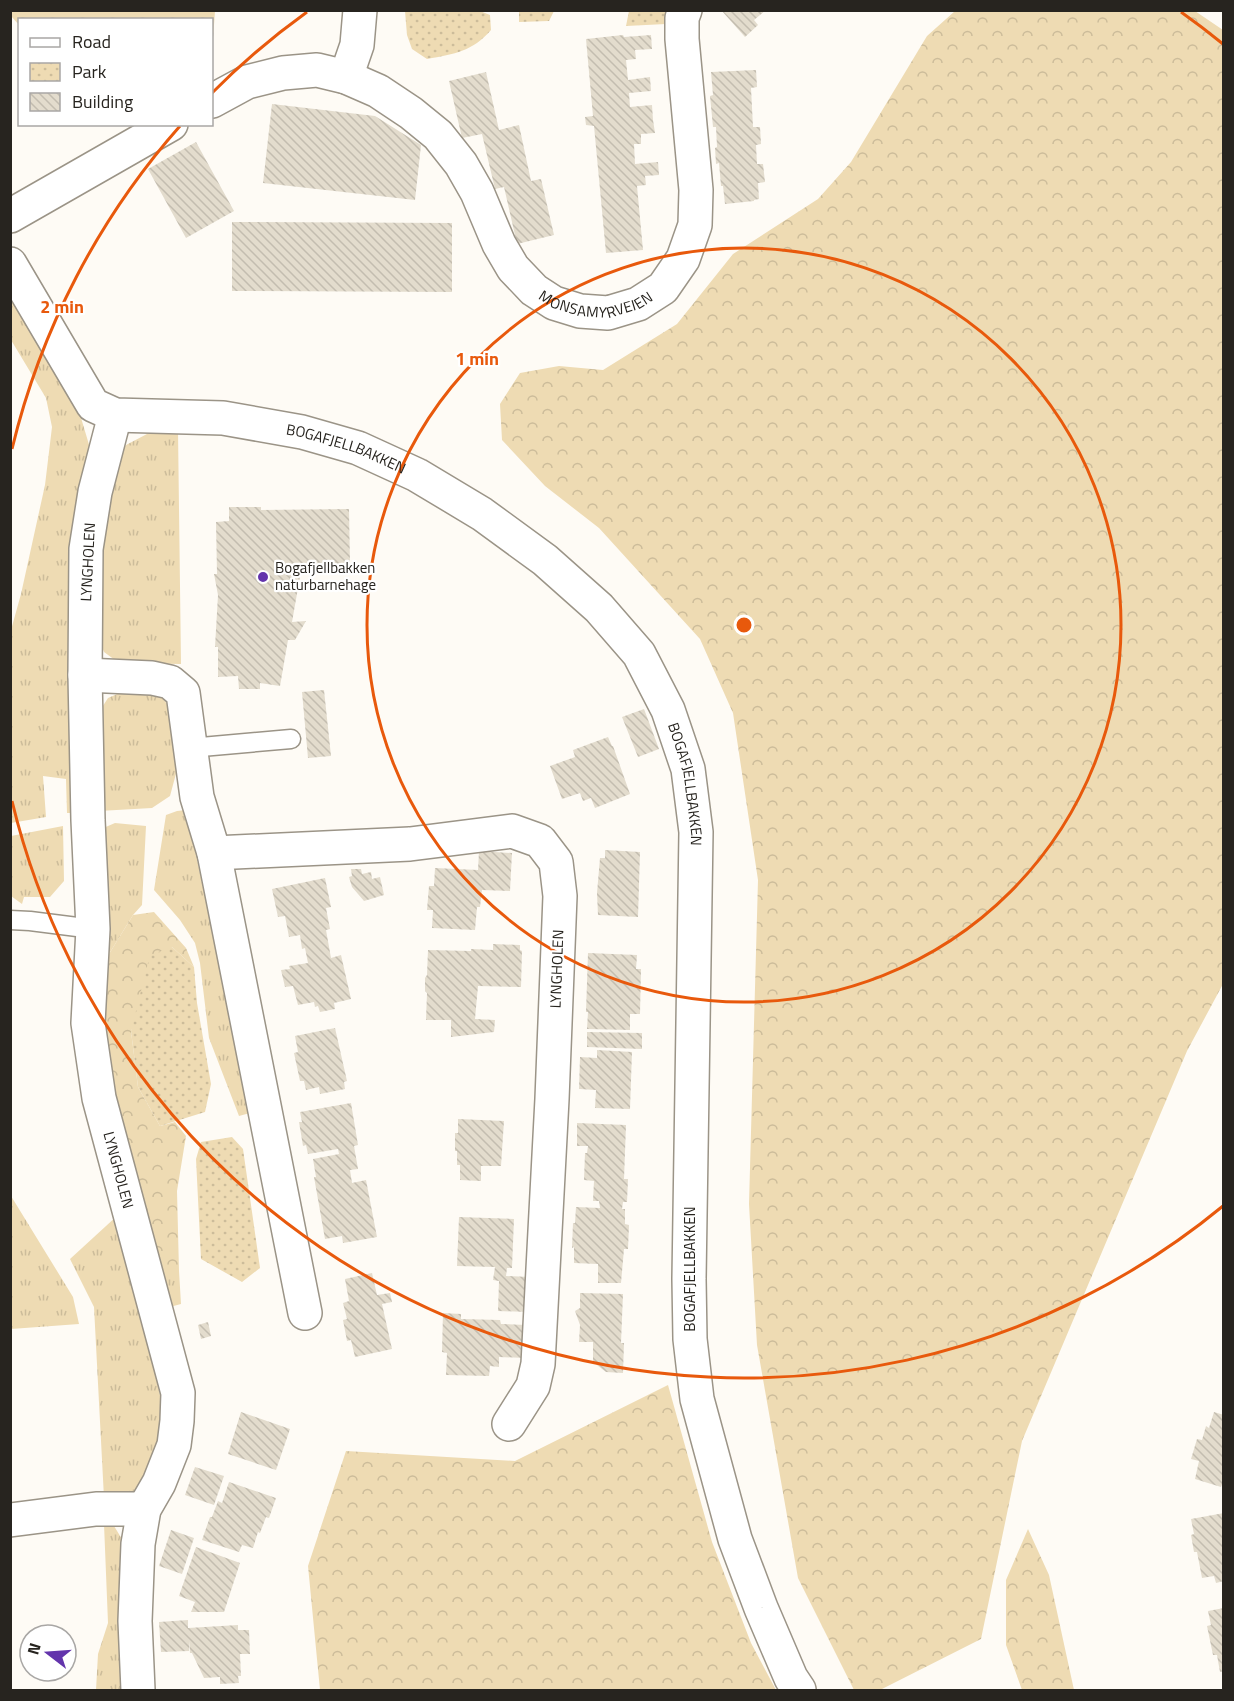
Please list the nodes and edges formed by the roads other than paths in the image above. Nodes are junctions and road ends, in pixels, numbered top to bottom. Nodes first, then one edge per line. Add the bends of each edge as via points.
1 (360, 10) edge
2 (685, 10) edge
3 (346, 77) junction
4 (213, 100) edge
5 (168, 126) edge
6 (10, 216) edge
7 (10, 264) edge
8 (115, 415) junction
9 (85, 675) junction
10 (291, 739) dead end
11 (190, 748) junction
12 (214, 853) junction
13 (10, 920) edge
14 (93, 929) junction
15 (305, 1313) dead end
16 (509, 1424) dead end
17 (144, 1509) junction
18 (10, 1520) edge
19 (138, 1690) edge
20 (800, 1690) edge

1 - 3 street via 357,45
2 - 3 street, MONSAMYRVEIEN via 682,39 696,190 695,225 683,259 663,288 638,304 608,313 580,311 554,303 534,290 513,268 477,192 438,135 378,91
3 - 4 street, MONSAMYRVEIEN via 317,70 283,73 247,82
5 - 6 street
7 - 8 street, BOGAFJELLBAKKEN via 93,405
8 - 9 street, LYNGHOLEN via 95,492 86,549
8 - 20 street, BOGAFJELLBAKKEN via 223,418 302,432 358,448 417,475 482,514 545,560 599,608 639,654 668,710 688,769 696,832 689,1279 697,1399 735,1539 761,1608
9 - 11 street via 170,682 183,693
9 - 14 street, LYNGHOLEN
10 - 11 lane
11 - 12 street via 197,797
12 - 15 street
12 - 16 street, LYNGHOLEN via 410,844 512,831 540,841 556,862 560,896 538,1364 533,1386
13 - 14 lane
14 - 17 street, LYNGHOLEN via 88,1023 99,1098 178,1394 174,1445
17 - 18 street via 96,1509
17 - 19 street, LYNGHOLEN via 138,1544 135,1621

